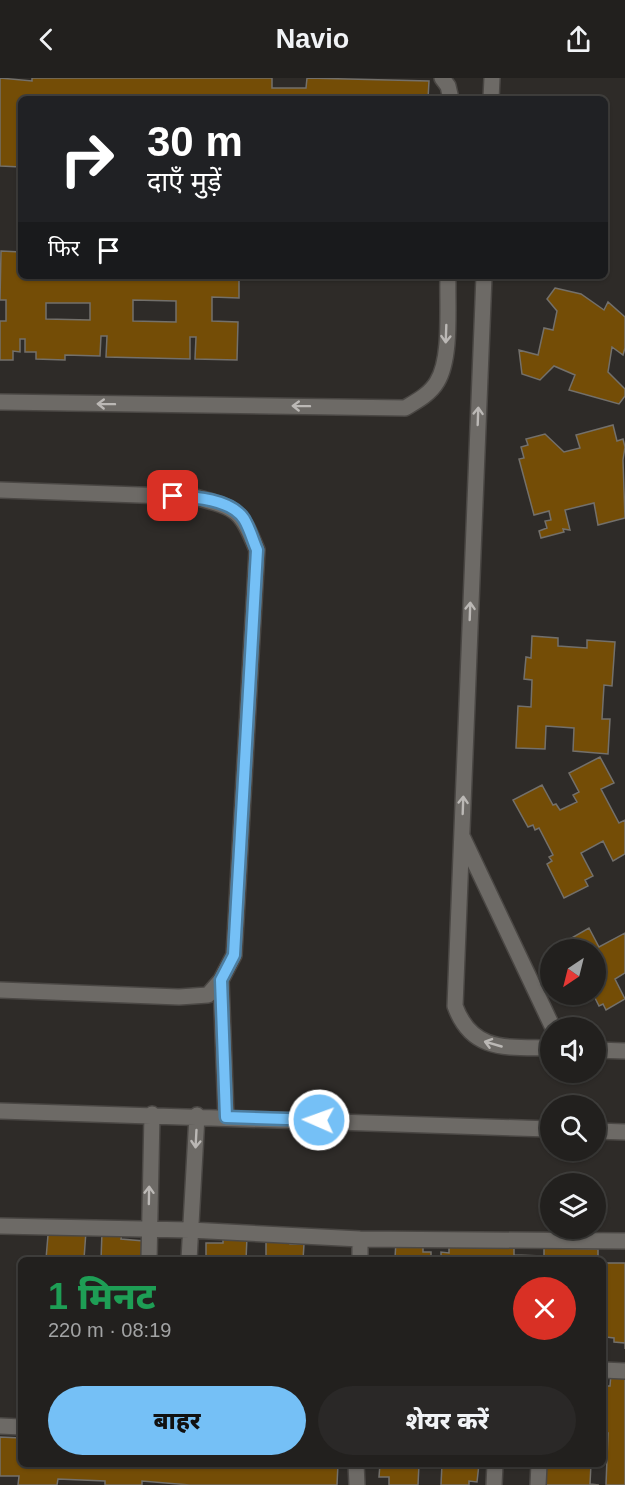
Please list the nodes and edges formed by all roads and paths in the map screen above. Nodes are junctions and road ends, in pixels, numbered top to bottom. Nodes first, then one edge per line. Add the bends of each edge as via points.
1 (442, 78) edge
2 (492, 78) edge
3 (450, 96) edge
4 (491, 96) edge
5 (448, 279) edge
6 (484, 279) edge
7 (0, 402) edge
8 (0, 490) edge
9 (461, 834) junction
10 (221, 980) junction
11 (0, 990) edge
12 (548, 1017) edge
13 (540, 1048) edge
14 (606, 1050) edge
15 (625, 1051) edge
16 (0, 1111) edge
17 (152, 1114) junction
18 (197, 1115) junction
19 (226, 1117) junction
20 (540, 1129) edge
21 (606, 1131) edge
22 (625, 1132) edge
23 (0, 1226) edge
24 (148, 1229) junction
25 (190, 1230) junction
26 (360, 1239) junction
27 (625, 1242) edge
28 (149, 1257) edge
29 (189, 1257) edge
30 (360, 1257) edge
31 (606, 1370) edge
32 (625, 1371) edge
33 (0, 1426) edge
34 (18, 1427) edge
35 (356, 1467) edge
36 (495, 1467) edge
37 (539, 1467) edge
38 (357, 1485) edge
39 (494, 1485) edge
40 (538, 1485) edge

1 - 3 street
2 - 4 street
5 -> 7 street via 445,363 437,382 420,400 405,408
9 -> 6 street
8 - 10 street via 195,497 224,505 243,517 257,550 234,955
9 - 12 street
13 -> 9 street via 499,1047 475,1038 461,1023 455,1006
10 - 11 street via 208,995 179,997
10 - 19 street
14 - 15 street
16 - 17 street
17 - 18 street
24 -> 17 street
18 - 19 street
18 -> 25 street
19 - 20 street
21 - 22 street
23 - 24 street
24 - 25 street
24 - 28 street
25 - 26 street
25 - 29 street
26 - 27 street
26 - 30 street
31 - 32 street
33 - 34 street
35 - 38 street
36 - 39 street
37 - 40 street

